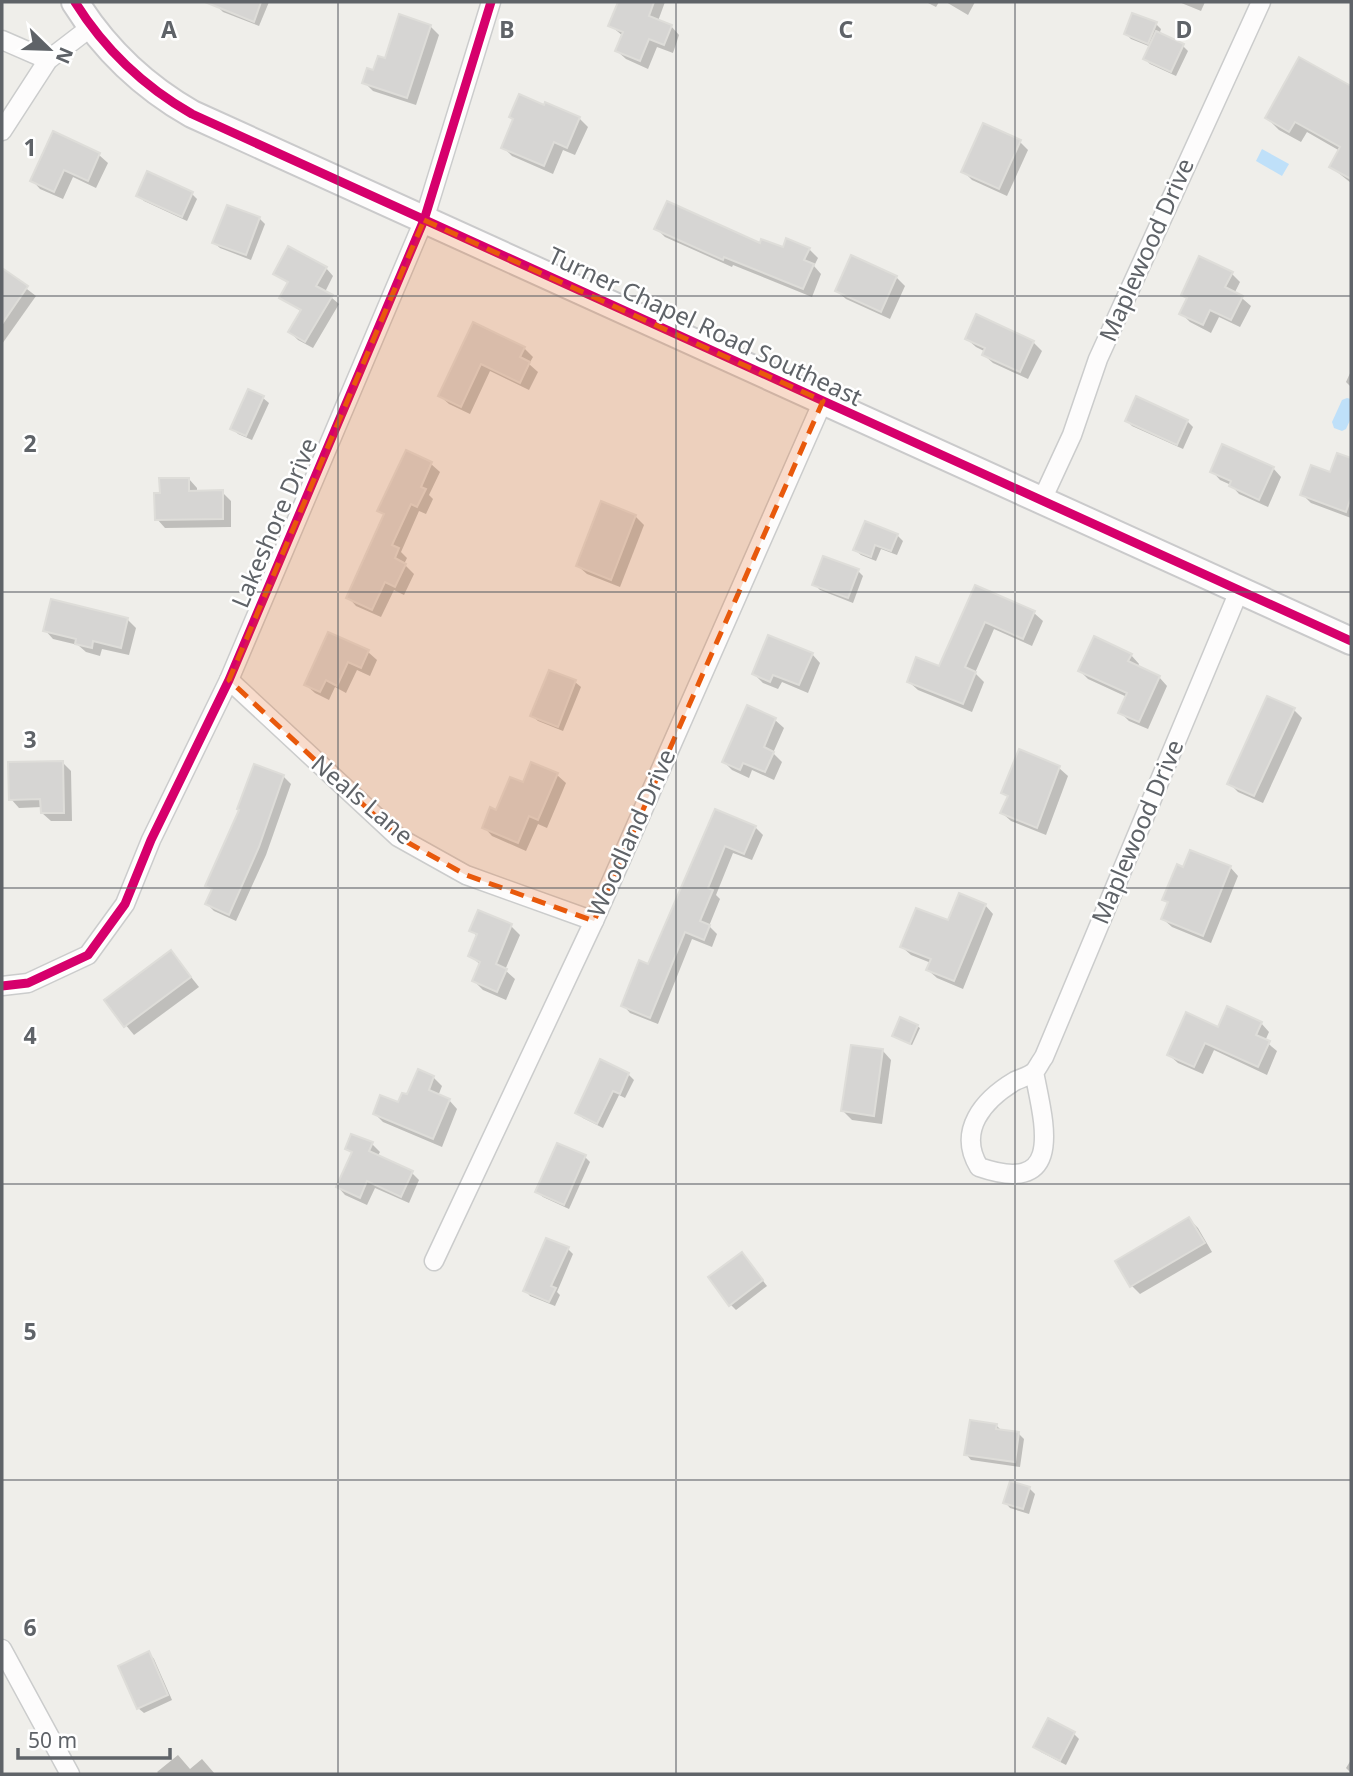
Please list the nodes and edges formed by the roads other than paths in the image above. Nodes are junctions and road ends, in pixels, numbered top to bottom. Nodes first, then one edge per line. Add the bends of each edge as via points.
1 (75, 2) edge
2 (492, 2) edge
3 (1261, 2) edge
4 (91, 27) junction
5 (2, 40) edge
6 (48, 60) junction
7 (2, 131) edge
8 (424, 220) junction
9 (822, 401) junction
10 (1041, 502) junction
11 (1239, 591) junction
12 (1351, 641) edge
13 (229, 680) junction
14 (594, 921) junction
15 (2, 986) edge
16 (1034, 1072) junction
17 (433, 1261) dead end
18 (2, 1649) edge
19 (70, 1774) edge

1 - 4 street, Turner Chapel Road Southeast
2 - 8 street, Lakeshore Drive
3 - 10 street, Maplewood Drive via 1104,347
4 - 6 street
4 - 8 street, Turner Chapel Road Southeast via 126,67 168,101
5 - 6 street
6 - 7 street
8 - 9 street, Turner Chapel Road Southeast
8 - 13 street, Lakeshore Drive
9 - 10 street, Turner Chapel Road Southeast
9 - 14 street, Woodland Drive
10 - 11 street, Turner Chapel Road Southeast
11 - 12 street, Turner Chapel Road Southeast
11 - 16 street, Maplewood Drive
13 - 14 street, Neals Lane via 398,837 466,875
13 - 15 street, Lakeshore Drive via 125,904 88,955 28,983
14 - 17 street, Woodland Drive
16 - 16 street via 989,1099 980,1110 971,1139 979,1167 1015,1174 1040,1161 1044,1120
18 - 19 street

